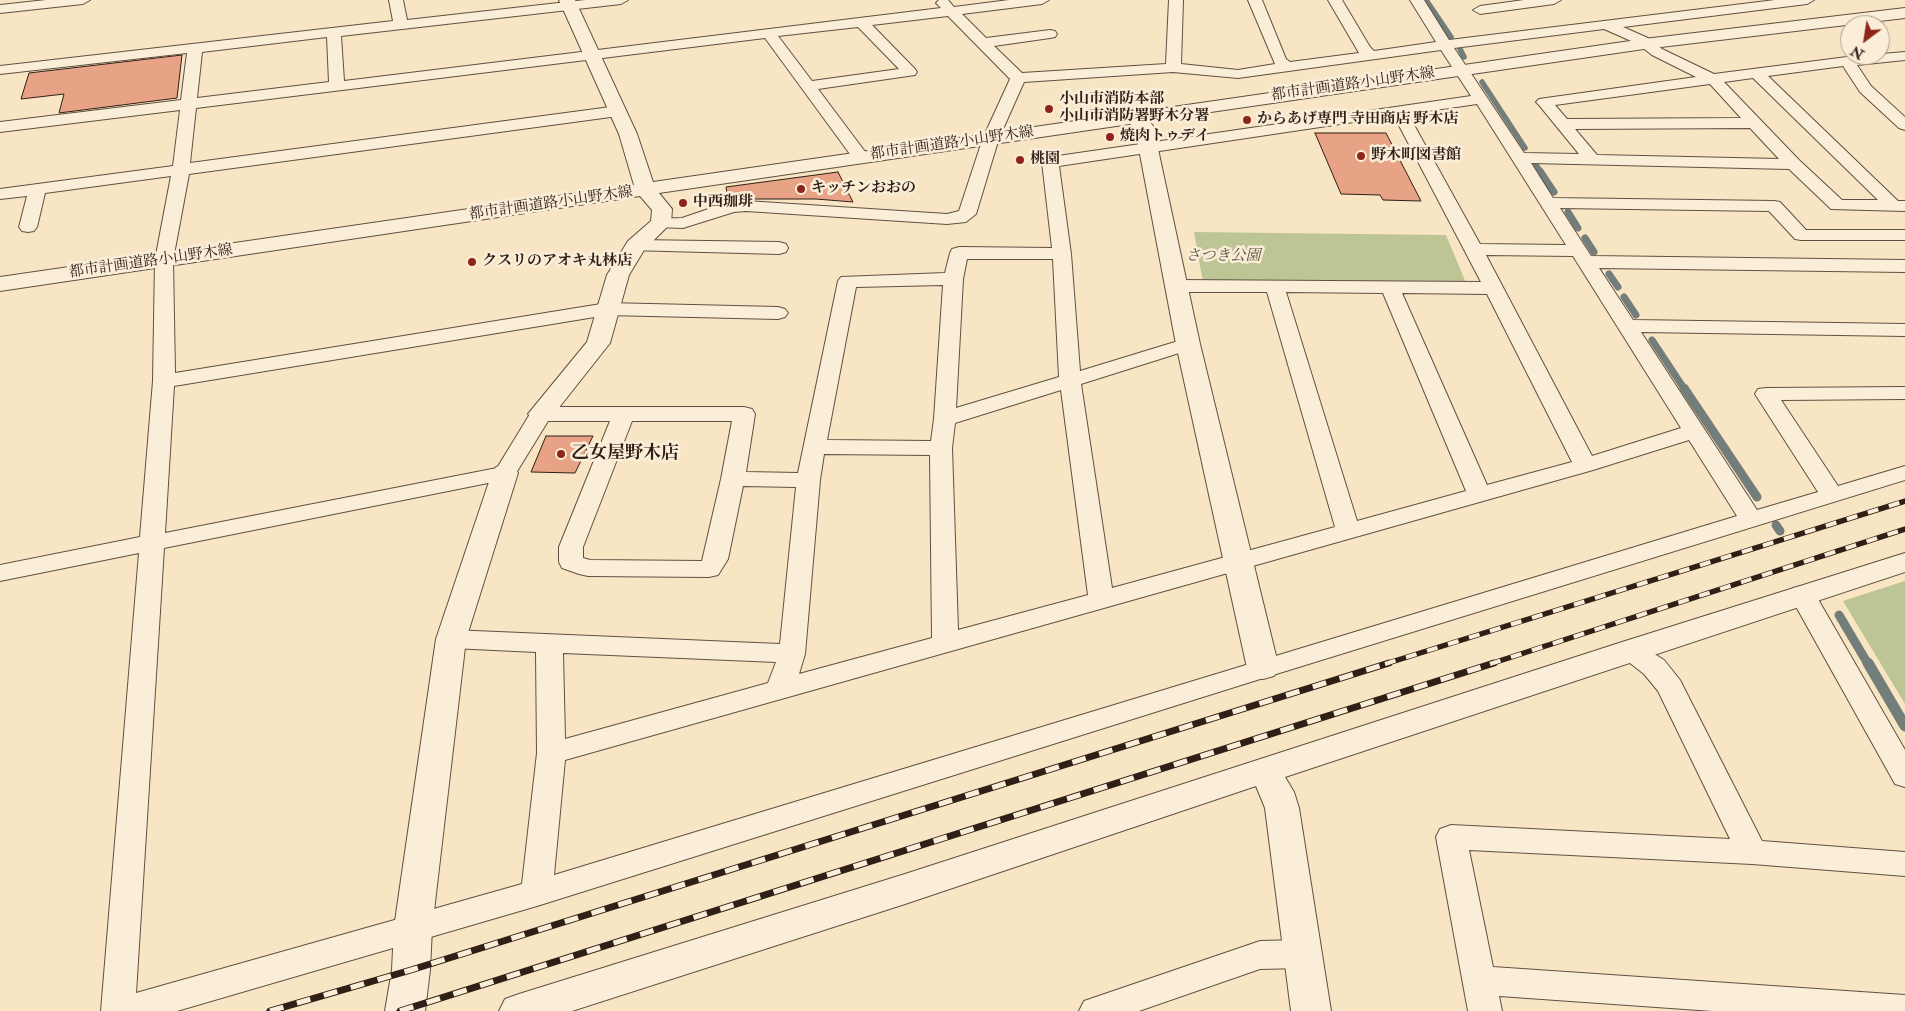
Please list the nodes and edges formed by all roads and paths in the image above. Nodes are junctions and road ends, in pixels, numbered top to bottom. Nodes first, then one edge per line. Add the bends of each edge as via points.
1 (83, 0) edge
2 (396, 0) edge
3 (621, 0) edge
4 (1042, 0) edge
5 (1176, 0) edge
6 (1255, 0) edge
7 (1335, 0) edge
8 (1417, 0) edge
9 (1554, 0) edge
10 (1802, 0) edge
11 (568, 3) edge
12 (945, 5) edge
13 (1476, 5) edge
14 (0, 9) edge
15 (1905, 12) edge
16 (861, 22) junction
17 (401, 25) junction
18 (1606, 25) junction
19 (334, 32) junction
20 (769, 34) junction
21 (1050, 34) dead end
22 (1501, 38) junction
23 (984, 43) junction
24 (1644, 44) junction
25 (1446, 45) junction
26 (195, 48) junction
27 (592, 55) junction
28 (1370, 56) junction
29 (1905, 56) edge
30 (1890, 57) edge
31 (1840, 62) edge
32 (1850, 65) edge
33 (1287, 67) junction
34 (1173, 68) junction
35 (0, 70) edge
36 (1460, 70) junction
37 (1757, 74) junction
38 (1018, 78) junction
39 (1714, 80) junction
40 (336, 86) junction
41 (807, 86) junction
42 (1481, 99) junction
43 (188, 104) junction
44 (1398, 110) junction
45 (618, 111) junction
46 (1133, 117) junction
47 (1756, 123) junction
48 (1563, 124) junction
49 (1905, 125) edge
50 (0, 127) edge
51 (991, 138) junction
52 (1150, 148) junction
53 (861, 157) junction
54 (1519, 158) junction
55 (1593, 160) junction
56 (1793, 164) junction
57 (181, 170) junction
58 (37, 189) junction
59 (645, 190) junction
60 (0, 194) edge
61 (1548, 204) junction
62 (1900, 206) edge
63 (661, 223) junction
64 (28, 227) dead end
65 (1905, 235) edge
66 (636, 246) junction
67 (779, 248) dead end
68 (1474, 249) junction
69 (1062, 254) junction
70 (1582, 257) junction
71 (164, 260) junction
72 (1905, 266) edge
73 (953, 280) junction
74 (0, 284) edge
75 (1178, 286) junction
76 (1274, 287) junction
77 (1390, 288) junction
78 (1494, 288) junction
79 (784, 294) dead end
80 (607, 309) junction
81 (1627, 326) junction
82 (1905, 330) edge
83 (1188, 344) junction
84 (1070, 380) junction
85 (164, 381) junction
86 (1905, 393) edge
87 (624, 413) junction
88 (541, 414) junction
89 (944, 419) junction
90 (1695, 431) junction
91 (814, 447) junction
92 (941, 448) junction
93 (1585, 465) junction
94 (505, 473) junction
95 (1905, 473) edge
96 (733, 479) junction
97 (808, 480) junction
98 (1479, 494) junction
99 (1832, 495) junction
100 (1751, 520) junction
101 (1348, 531) junction
102 (153, 542) junction
103 (1238, 561) junction
104 (1905, 562) edge
105 (0, 573) edge
106 (1802, 594) junction
107 (1101, 600) junction
108 (451, 639) junction
109 (945, 643) junction
110 (549, 644) junction
111 (1630, 650) junction
112 (792, 654) junction
113 (1263, 668) junction
114 (780, 689) junction
115 (551, 753) junction
116 (1264, 772) junction
117 (1905, 776) edge
118 (1752, 852) junction
119 (1905, 864) edge
120 (537, 892) junction
121 (414, 928) junction
122 (1302, 954) junction
123 (1481, 995) edge
124 (1905, 1010) edge
125 (118, 1011) edge
126 (126, 1011) edge
127 (405, 1011) edge
128 (520, 1011) edge
129 (1096, 1011) edge
130 (1311, 1011) edge

1 - 14 street
2 - 17 street
3 - 11 street
4 - 12 street
5 - 34 street
6 - 33 street via 1280,61
7 - 28 street
8 - 25 street
9 - 13 street
10 - 18 street
11 - 17 street
11 - 27 street
12 - 16 street
12 - 23 street
13 - 22 street
15 - 24 street, 都市計画道路小山野木線
16 - 20 street
16 - 41 street via 910,72
17 - 19 street
18 - 22 street
18 - 24 street
19 - 26 street
19 - 40 street
20 - 27 street
20 - 41 street
21 - 23 street
22 - 25 street
23 - 38 street
24 - 36 street, 都市計画道路小山野木線
24 - 39 street
25 - 28 street
25 - 36 street
26 - 35 street
26 - 43 street
27 - 40 street
27 - 45 street
28 - 33 street
29 - 30 street
31 - 37 street
32 - 49 street via 1866,89
33 - 34 street via 1238,74
34 - 38 street
36 - 42 street
36 - 46 street, 都市計画道路小山野木線
37 - 39 street
37 - 62 street
38 - 51 street
39 - 47 street
39 - 48 street via 1544,102
40 - 43 street
41 - 53 street
42 - 44 street
42 - 54 street
43 - 50 street
43 - 57 street
44 - 52 street
44 - 68 street
45 - 57 street
45 - 59 street
46 - 51 street, 都市計画道路小山野木線
46 - 52 street via 1144,126
47 - 48 street
47 - 56 street
48 - 55 street
51 - 53 street, 都市計画道路小山野木線
51 - 63 street via 967,214 960,218 746,206 732,207 683,223
52 - 69 street via 1050,162
52 - 75 street
53 - 59 street, 都市計画道路小山野木線
54 - 55 street
54 - 61 street
55 - 56 street
56 - 62 street via 1837,205
57 - 58 street
57 - 71 street
58 - 60 street
58 - 64 street
59 - 63 street via 662,209
59 - 71 street, 都市計画道路小山野木線
61 - 65 street via 1774,206 1801,235
61 - 70 street
63 - 66 street
66 - 67 street
66 - 80 street via 618,275
68 - 70 street
68 - 78 street
69 - 73 street via 959,253
69 - 84 street
70 - 72 street
70 - 81 street
71 - 74 street, 都市計画道路小山野木線
71 - 85 street
73 - 89 street
73 - 91 street via 848,280
75 - 76 street
75 - 83 street
76 - 77 street
76 - 101 street
77 - 78 street
77 - 98 street
78 - 93 street
79 - 80 street via 777,318
80 - 85 street
80 - 88 street via 598,343
81 - 82 street
81 - 90 street
83 - 84 street
83 - 103 street
84 - 89 street
84 - 107 street
85 - 102 street
86 - 99 street via 1766,394
87 - 88 street
87 - 96 street via 744,414
87 - 96 street via 571,547 571,562 588,568 709,569 716,558
88 - 94 street
89 - 92 street
90 - 93 street
90 - 100 street
91 - 92 street
91 - 97 street
92 - 109 street
93 - 98 street
94 - 102 street
94 - 108 street
95 - 99 street
96 - 97 street
97 - 112 street
98 - 101 street
99 - 100 street
100 - 113 street
101 - 103 street
102 - 105 street
102 - 125 street
103 - 107 street
103 - 113 street
104 - 106 street
106 - 111 street
106 - 117 street
107 - 109 street
108 - 110 street
108 - 121 street
109 - 114 street
110 - 112 street
110 - 115 street
111 - 116 street
111 - 118 street via 1654,667 1670,687
112 - 114 street
113 - 120 street
114 - 115 street
115 - 120 street
116 - 122 street via 1277,792 1282,808
116 - 128 street
118 - 119 street
118 - 123 street via 1451,837
120 - 121 street
121 - 126 street
121 - 127 street
122 - 129 street via 1260,956
122 - 130 street
123 - 124 street

